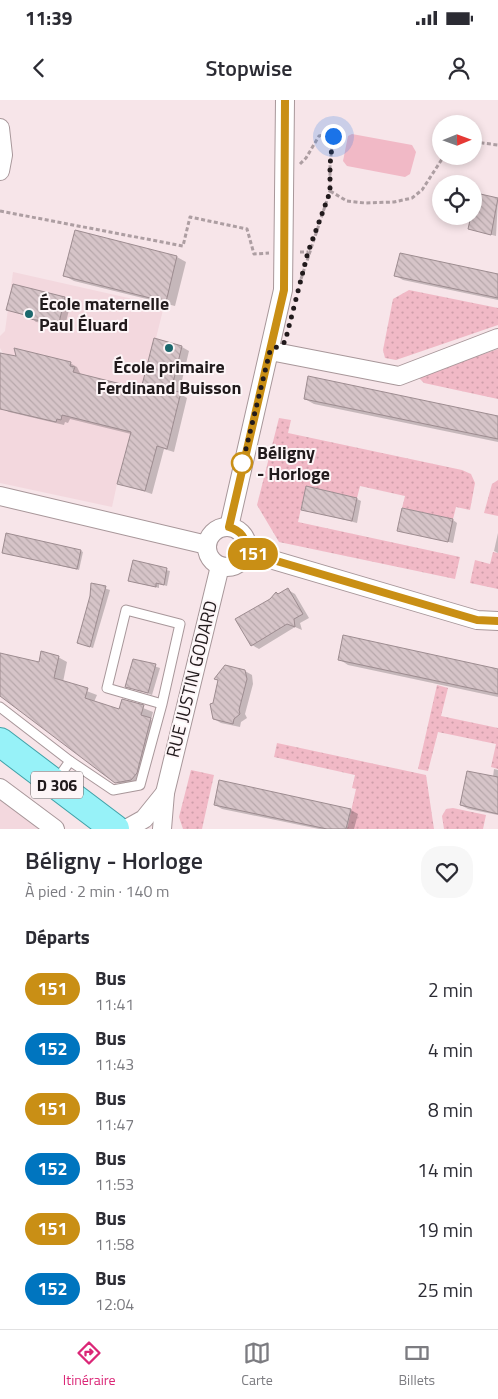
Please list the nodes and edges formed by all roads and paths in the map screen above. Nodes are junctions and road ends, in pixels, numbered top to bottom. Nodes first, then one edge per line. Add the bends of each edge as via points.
1 (285, 100) edge
2 (0, 128) edge
3 (482, 143) edge
4 (498, 145) edge
5 (438, 165) edge
6 (284, 170) junction
7 (0, 171) edge
8 (330, 192) junction
9 (0, 210) edge
10 (298, 252) dead end
11 (308, 252) junction
12 (270, 253) dead end
13 (299, 288) dead end
14 (498, 338) edge
15 (270, 351) junction
16 (0, 496) edge
17 (229, 527) junction
18 (207, 544) junction
19 (246, 552) junction
20 (220, 566) junction
21 (498, 621) edge
22 (162, 704) junction
23 (0, 707) edge
24 (0, 742) edge
25 (70, 761) junction
26 (0, 764) edge
27 (54, 783) junction
28 (0, 788) edge
29 (165, 793) junction
30 (55, 829) edge
31 (90, 829) edge
32 (115, 829) edge
33 (126, 829) edge
34 (162, 829) edge

1 - 6 street
2 - 7 street via 3,155
3 - 4 path
5 - 8 path via 422,190 412,198 365,204 347,201
6 - 8 path via 296,167 306,158 319,136 333,136
6 - 15 street via 284,290
8 - 11 path
9 - 12 path via 183,246 190,217 247,229 254,254
10 - 11 path
11 - 13 path
14 - 15 street via 399,376
15 - 17 street
16 - 18 street
17 - 18 street via 217,529
17 - 19 street via 241,533 247,545
18 - 20 street via 210,558
19 - 20 street via 239,563
19 - 21 street via 477,620
20 - 29 street, RUE JUSTIN GODARD
22 - 22 lane via 180,624 126,610 107,688
22 - 25 lane via 140,785 113,790
23 - 25 lane
24 - 27 main road, D 306
25 - 27 lane
26 - 31 main road, D 306
27 - 32 main road, D 306
28 - 30 street
29 - 33 street, RUE JUSTIN GODARD via 144,819
29 - 34 street, RUE JUSTIN GODARD

